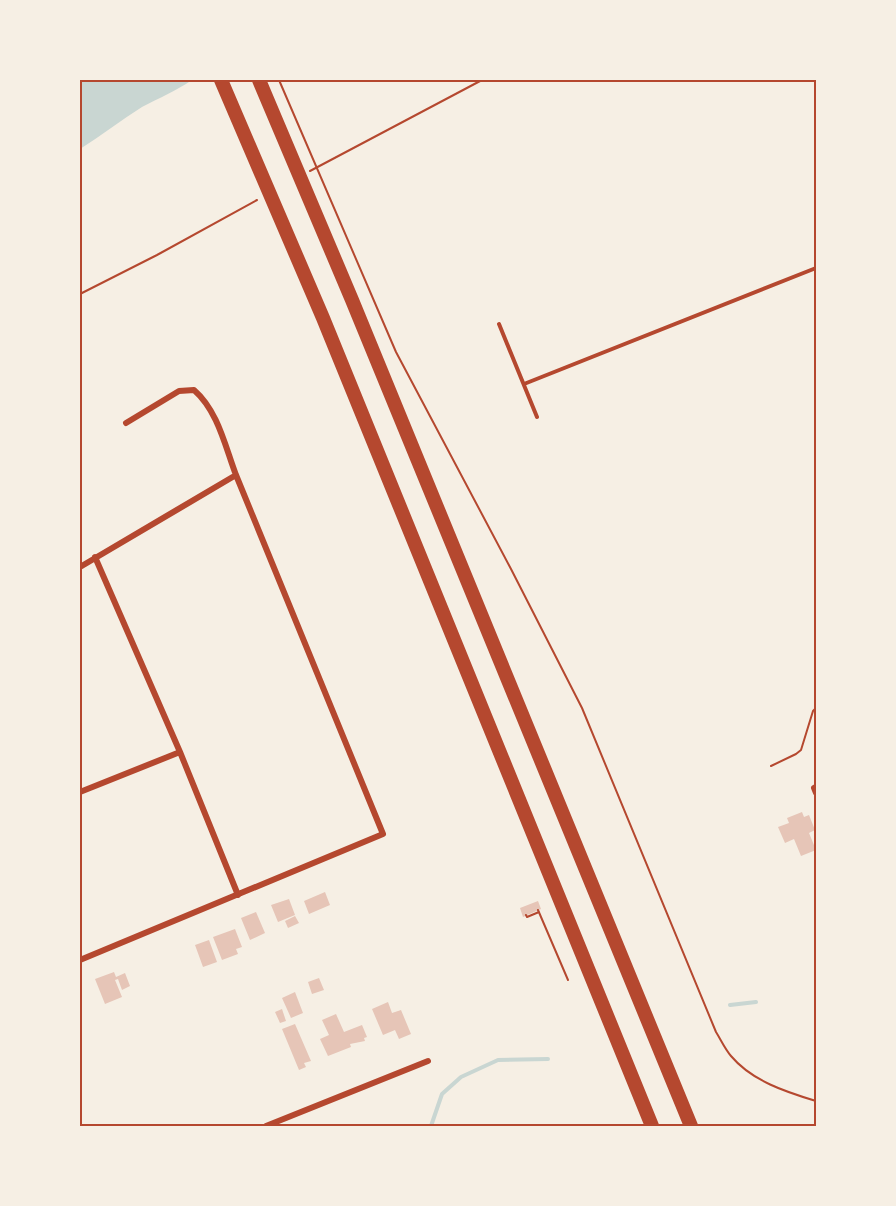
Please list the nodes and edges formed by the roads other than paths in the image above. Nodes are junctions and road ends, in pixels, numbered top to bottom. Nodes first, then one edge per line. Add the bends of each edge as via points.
1 (221, 80) edge
2 (259, 80) edge
3 (816, 268) edge
4 (499, 324) dead end
5 (524, 384) junction
6 (537, 417) dead end
7 (126, 423) dead end
8 (236, 475) junction
9 (95, 557) junction
10 (80, 567) edge
11 (180, 752) junction
12 (80, 792) edge
13 (238, 895) junction
14 (80, 960) edge
15 (428, 1061) dead end
16 (266, 1126) edge
17 (652, 1126) edge
18 (691, 1126) edge

1 - 17 highway
2 - 18 highway
3 - 5 lane
4 - 5 lane
5 - 6 lane
7 - 8 street via 179,391 194,390 206,401 216,420
8 - 9 street
8 - 13 street via 383,834
9 - 10 street
9 - 11 street
11 - 12 street
11 - 13 street
13 - 14 street
15 - 16 street

